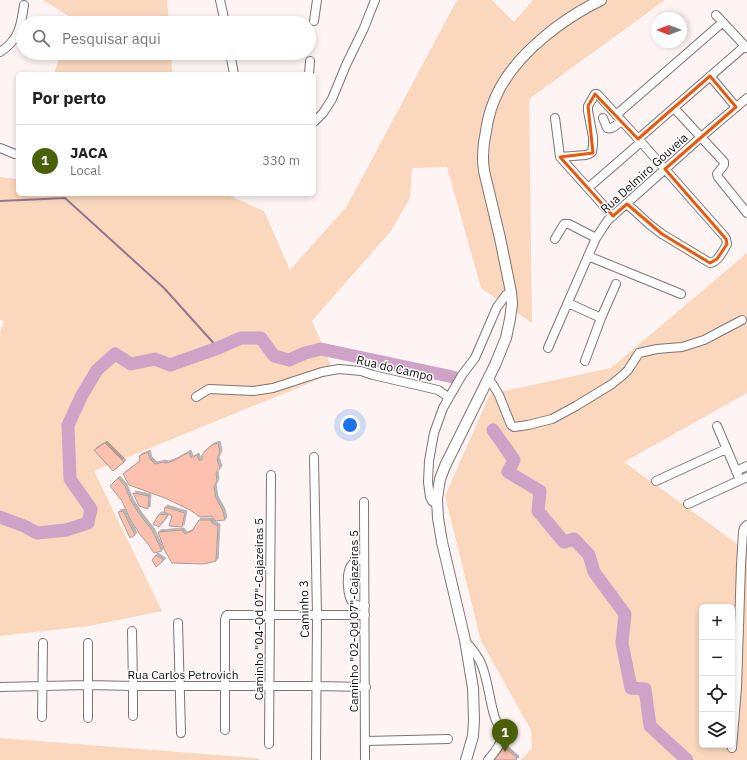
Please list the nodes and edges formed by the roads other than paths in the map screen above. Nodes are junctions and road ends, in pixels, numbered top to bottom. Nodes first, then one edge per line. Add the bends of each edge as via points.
1 (220, 0) edge
2 (317, 0) edge
3 (375, 0) edge
4 (601, 0) edge
5 (24, 5) dead end
6 (716, 15) dead end
7 (23, 16) edge
8 (223, 16) edge
9 (315, 16) edge
10 (723, 22) junction
11 (16, 37) edge
12 (746, 47) edge
13 (0, 52) edge
14 (231, 60) edge
15 (310, 61) dead end
16 (234, 72) edge
17 (309, 72) edge
18 (710, 76) junction
19 (743, 104) edge
20 (674, 108) junction
21 (555, 118) dead end
22 (602, 118) dead end
23 (316, 120) edge
24 (621, 121) junction
25 (701, 137) junction
26 (640, 140) junction
27 (0, 148) edge
28 (15, 154) dead end
29 (560, 157) junction
30 (665, 169) junction
31 (588, 188) junction
32 (627, 204) junction
33 (747, 213) edge
34 (613, 216) junction
35 (596, 238) junction
36 (556, 239) dead end
37 (588, 256) junction
38 (616, 284) dead end
39 (511, 292) junction
40 (681, 294) dead end
41 (568, 303) junction
42 (601, 318) junction
43 (742, 320) dead end
44 (548, 348) dead end
45 (584, 361) dead end
46 (488, 377) junction
47 (196, 397) dead end
48 (448, 397) junction
49 (717, 426) dead end
50 (726, 449) junction
51 (314, 457) dead end
52 (747, 466) edge
53 (736, 471) junction
54 (271, 475) dead end
55 (744, 478) edge
56 (656, 481) dead end
57 (364, 502) dead end
58 (688, 504) dead end
59 (437, 505) junction
60 (747, 525) edge
61 (364, 558) junction
62 (364, 606) junction
63 (270, 614) junction
64 (317, 615) junction
65 (364, 615) junction
66 (178, 622) dead end
67 (132, 631) dead end
68 (465, 640) junction
69 (44, 643) dead end
70 (88, 643) dead end
71 (88, 685) junction
72 (42, 686) junction
73 (133, 686) junction
74 (179, 686) junction
75 (225, 686) junction
76 (270, 686) junction
77 (317, 686) junction
78 (0, 687) edge
79 (366, 687) junction
80 (735, 712) edge
81 (133, 716) dead end
82 (42, 717) dead end
83 (88, 718) dead end
84 (225, 730) dead end
85 (181, 734) dead end
86 (448, 739) dead end
87 (366, 741) junction
88 (270, 744) dead end
89 (316, 760) edge
90 (365, 760) edge
91 (466, 760) edge
92 (488, 760) edge

1 - 8 street
2 - 9 street
3 - 23 street via 332,99
4 - 39 main road via 561,23 524,56 506,78 489,114 482,162
5 - 7 street
6 - 10 street
10 - 12 street
10 - 24 street
11 - 13 street
12 - 18 street
14 - 16 street
15 - 17 street
18 - 19 street
18 - 20 street
19 - 25 street, Rua Delmiro Gouveia
20 - 25 street
20 - 26 street
21 - 29 street
22 - 24 street via 609,129
24 - 26 street
24 - 29 street via 598,94 595,94 588,106 594,145 592,152 586,155
25 - 30 street, Rua Delmiro Gouveia
25 - 33 street via 724,162 717,174 718,177
26 - 30 street
26 - 31 street
27 - 28 street
29 - 31 street
30 - 32 street, Rua Delmiro Gouveia
30 - 32 street via 725,237 726,246 714,262 710,263 654,228
31 - 34 street
32 - 34 street, Rua Delmiro Gouveia
34 - 35 street, Rua Delmiro Gouveia
35 - 36 street via 566,223
35 - 37 street, Rua Delmiro Gouveia
37 - 40 street
37 - 41 street, Rua Delmiro Gouveia
38 - 42 street
39 - 46 main road via 509,327
39 - 48 street via 497,307 475,358
41 - 42 street
41 - 44 street, Rua Delmiro Gouveia
42 - 45 street
43 - 46 street via 689,345 639,354 628,370 612,384 557,416 528,425 511,425 499,395
46 - 59 main road via 445,466
47 - 48 street, Rua do Campo via 209,389 253,391 273,388 322,372 345,370 361,371 438,390
48 - 59 street via 434,433 429,461 430,497
49 - 50 street
50 - 53 street
50 - 56 street
51 - 64 street, Caminho 3
52 - 53 street
53 - 55 street
54 - 63 street, Caminho "04-Qd 07"-Cajazeiras 5
55 - 58 street
57 - 61 street, Caminho "02-Qd 07"-Cajazeiras 5
59 - 68 main road via 442,542
60 - 80 street via 743,532
61 - 62 street, Caminho "02-Qd 07"-Cajazeiras 5
61 - 62 street via 357,560 349,570 348,594 352,602
62 - 65 street, Caminho "02-Qd 07"-Cajazeiras 5
63 - 64 street
63 - 75 street via 227,615
63 - 76 street, Caminho "04-Qd 07"-Cajazeiras 5
64 - 65 street
64 - 77 street, Caminho 3
65 - 79 street, Caminho "02-Qd 07"-Cajazeiras 5
66 - 74 street
67 - 73 street
68 - 91 main road via 473,688 474,720 473,736
68 - 92 street via 480,662 501,732 500,743
69 - 72 street
70 - 71 street
71 - 72 street, Rua Carlos Petrovich
71 - 73 street, Rua Carlos Petrovich
71 - 83 street
72 - 78 street, Rua Carlos Petrovich
72 - 82 street
73 - 74 street, Rua Carlos Petrovich
73 - 81 street
74 - 75 street, Rua Carlos Petrovich
74 - 85 street
75 - 76 street, Rua Carlos Petrovich
75 - 84 street
76 - 77 street, Rua Carlos Petrovich
76 - 88 street, Caminho "04-Qd 07"-Cajazeiras 5
77 - 79 street, Rua Carlos Petrovich
77 - 89 street, Caminho 3
79 - 87 street, Caminho "02-Qd 07"-Cajazeiras 5
86 - 87 street
87 - 90 street, Caminho "02-Qd 07"-Cajazeiras 5

